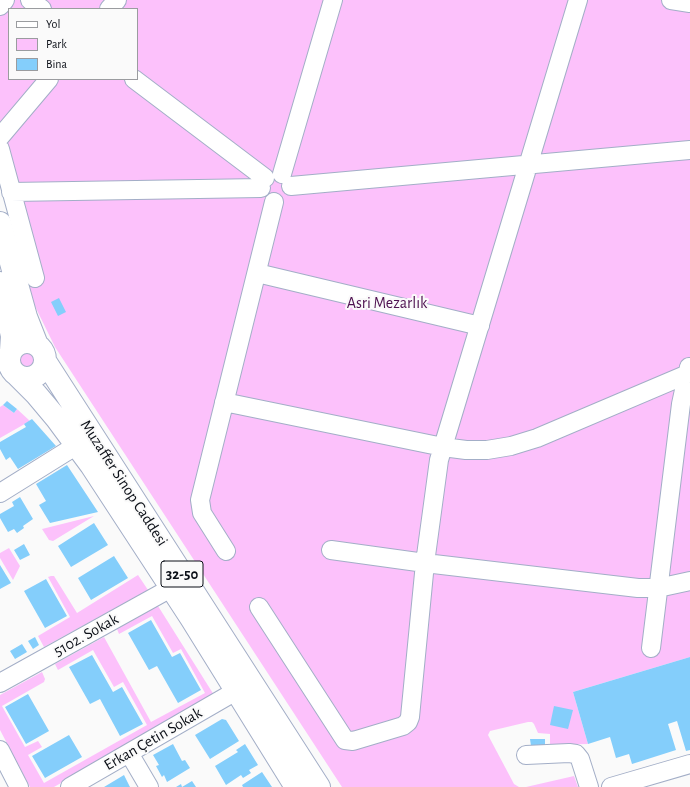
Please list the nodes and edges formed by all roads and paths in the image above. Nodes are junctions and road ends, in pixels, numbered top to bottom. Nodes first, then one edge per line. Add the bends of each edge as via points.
1 (5, 0) edge
2 (30, 0) edge
3 (117, 0) edge
4 (334, 0) edge
5 (578, 0) edge
6 (671, 0) edge
7 (690, 3) edge
8 (0, 6) edge
9 (41, 8) edge
10 (110, 8) edge
11 (48, 80) edge
12 (135, 80) edge
13 (0, 137) edge
14 (0, 149) edge
15 (690, 150) edge
16 (529, 165) junction
17 (287, 180) junction
18 (263, 183) junction
19 (11, 192) junction
20 (274, 202) junction
21 (0, 223) edge
22 (257, 273) junction
23 (35, 278) dead end
24 (0, 283) edge
25 (480, 326) junction
26 (19, 353) edge
27 (689, 370) edge
28 (224, 402) junction
29 (77, 445) junction
30 (443, 447) junction
31 (0, 493) edge
32 (331, 550) dead end
33 (226, 551) dead end
34 (425, 563) junction
35 (690, 581) edge
36 (171, 588) junction
37 (658, 588) junction
38 (258, 607) dead end
39 (651, 648) dead end
40 (0, 683) edge
41 (236, 691) junction
42 (0, 750) edge
43 (129, 753) junction
44 (526, 755) dead end
45 (690, 764) edge
46 (19, 787) edge
47 (70, 787) edge
48 (149, 787) edge
49 (296, 787) edge
50 (319, 787) edge
51 (589, 787) edge
52 (611, 787) edge

1 - 8 street
2 - 9 street
3 - 10 street
4 - 17 street
5 - 16 street
6 - 7 street
11 - 13 street
12 - 18 street
14 - 19 street
15 - 16 street
16 - 17 street
16 - 25 street
17 - 18 street via 273,173
17 - 20 street via 289,195 283,201
18 - 19 street
18 - 20 street via 264,196
19 - 23 street
20 - 22 street
21 - 26 main road via 26,317
22 - 25 street
22 - 28 street
24 - 26 main road
25 - 30 street
26 - 29 main road, Muzaffer Sinop Caddesi / 32-50 via 36,394
26 - 50 main road, Muzaffer Sinop Caddesi / 32-50
27 - 30 street via 524,443 487,450
27 - 37 street via 680,404
28 - 30 street
28 - 33 street via 200,504
29 - 31 street
29 - 36 main road, Muzaffer Sinop Caddesi / 32-50
30 - 34 street
32 - 34 street
34 - 37 street via 638,588
34 - 38 street via 408,721 403,726 353,741 347,741 342,737
35 - 37 street
36 - 40 street, 5102. Sokak
36 - 41 main road, Muzaffer Sinop Caddesi / 32-50
37 - 39 street
41 - 43 street, Erkan Çetin Sokak
41 - 49 main road, Muzaffer Sinop Caddesi / 32-50
42 - 46 street
43 - 47 street, Erkan Çetin Sokak
43 - 48 street
44 - 51 street via 576,754
45 - 52 street

